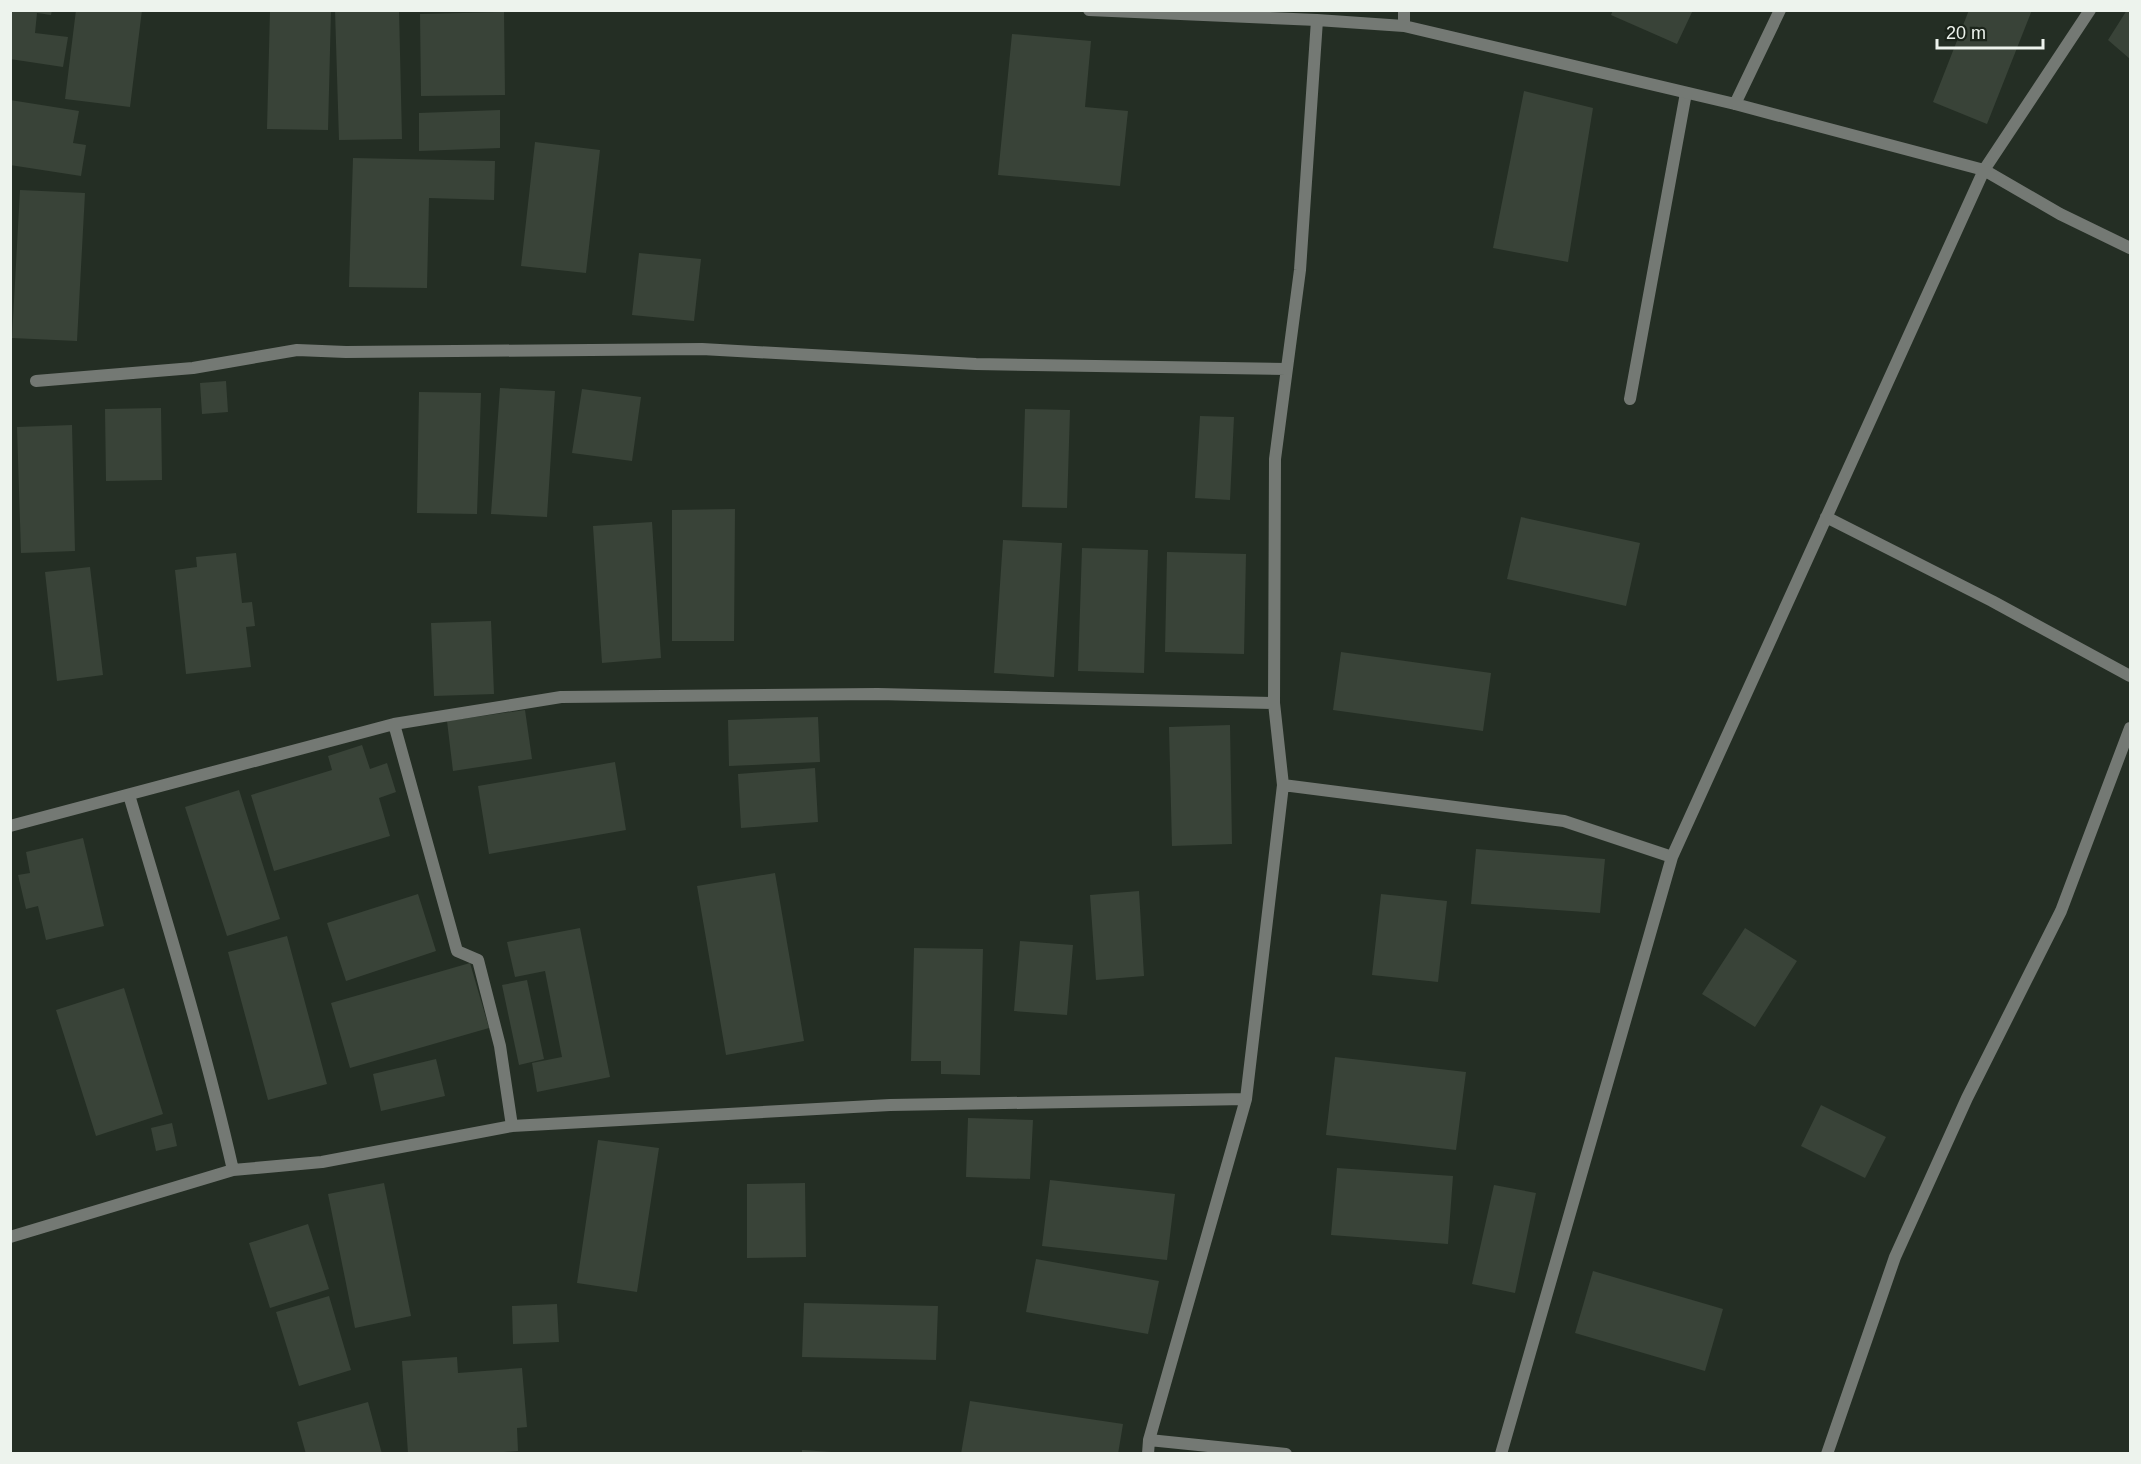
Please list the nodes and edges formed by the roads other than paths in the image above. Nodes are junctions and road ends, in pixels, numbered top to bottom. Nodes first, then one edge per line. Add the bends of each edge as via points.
1 (1089, 10) edge
2 (1404, 10) edge
3 (1779, 10) edge
4 (2090, 10) edge
5 (1317, 20) junction
6 (1404, 26) junction
7 (1686, 93) junction
8 (1736, 104) junction
9 (1984, 170) junction
10 (2130, 248) edge
11 (1286, 369) junction
12 (36, 381) dead end
13 (1630, 399) dead end
14 (1826, 518) junction
15 (2130, 676) edge
16 (1274, 702) junction
17 (394, 724) junction
18 (2130, 728) edge
19 (1283, 785) junction
20 (129, 795) junction
21 (10, 826) edge
22 (1672, 857) junction
23 (1246, 1099) junction
24 (512, 1126) junction
25 (233, 1170) junction
26 (10, 1237) edge
27 (1149, 1440) junction
28 (1148, 1454) edge
29 (1286, 1454) edge
30 (1501, 1454) edge
31 (1827, 1454) edge

1 - 5 street
2 - 6 street
3 - 8 street
4 - 9 street
5 - 6 street
5 - 11 street via 1300,270
6 - 7 street
7 - 8 street
7 - 13 street
8 - 9 street
9 - 10 street
9 - 14 street
11 - 12 street via 976,363 702,349 297,351 193,368
11 - 16 street via 1275,459
14 - 15 street
14 - 22 street
16 - 17 street via 878,694 561,697
16 - 19 street
17 - 20 street
17 - 24 street via 457,951 478,960 500,1046
18 - 31 street via 2061,911 1895,1257
19 - 22 street via 1564,821
19 - 23 street
20 - 21 street
20 - 25 street via 186,989
22 - 30 street
23 - 24 street via 890,1105
23 - 27 street
24 - 25 street via 322,1162
25 - 26 street
27 - 28 street
27 - 29 street

